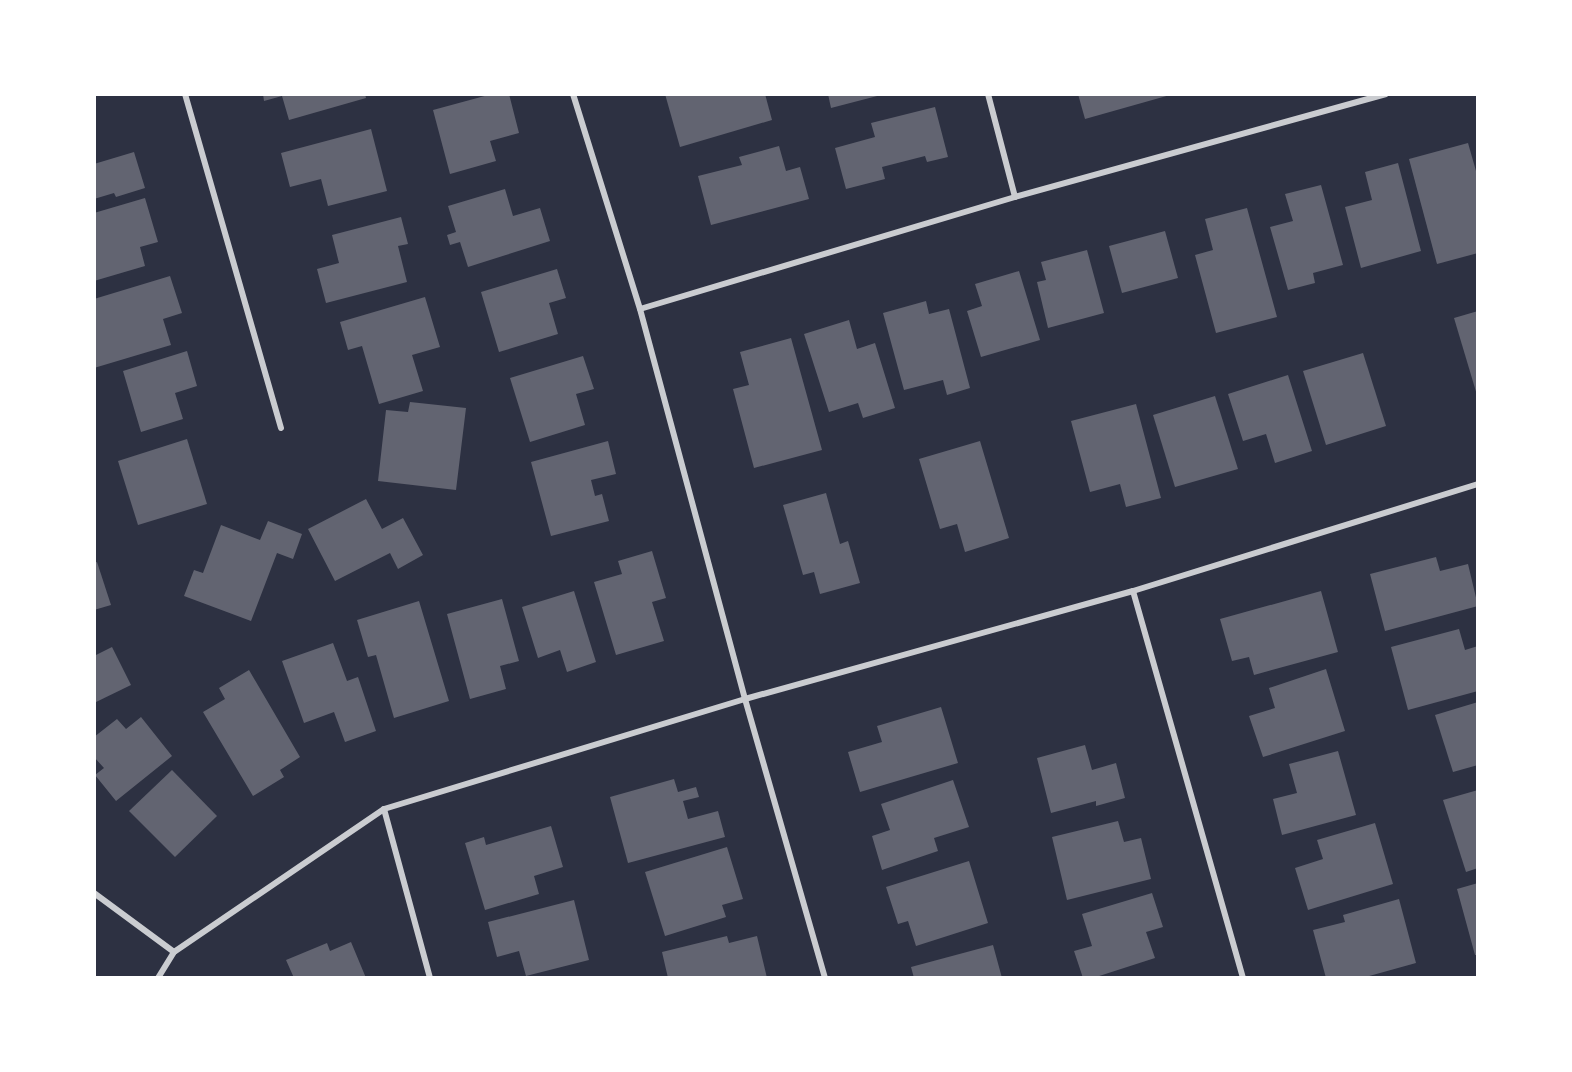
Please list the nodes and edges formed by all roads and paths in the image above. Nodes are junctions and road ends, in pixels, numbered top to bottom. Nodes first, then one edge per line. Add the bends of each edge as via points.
1 (185, 94) edge
2 (573, 94) edge
3 (988, 94) edge
4 (1386, 94) edge
5 (1016, 197) junction
6 (640, 309) junction
7 (281, 428) dead end
8 (1478, 484) edge
9 (1133, 591) junction
10 (745, 699) junction
11 (384, 809) junction
12 (94, 892) edge
13 (174, 952) junction
14 (158, 978) edge
15 (430, 978) edge
16 (825, 978) edge
17 (1243, 978) edge

1 - 7 street
2 - 6 street
3 - 5 street
4 - 5 street
5 - 6 street
6 - 10 street
8 - 9 street
9 - 10 street
9 - 17 street
10 - 11 street
10 - 16 street
11 - 13 street
11 - 15 street
12 - 13 street
13 - 14 street

